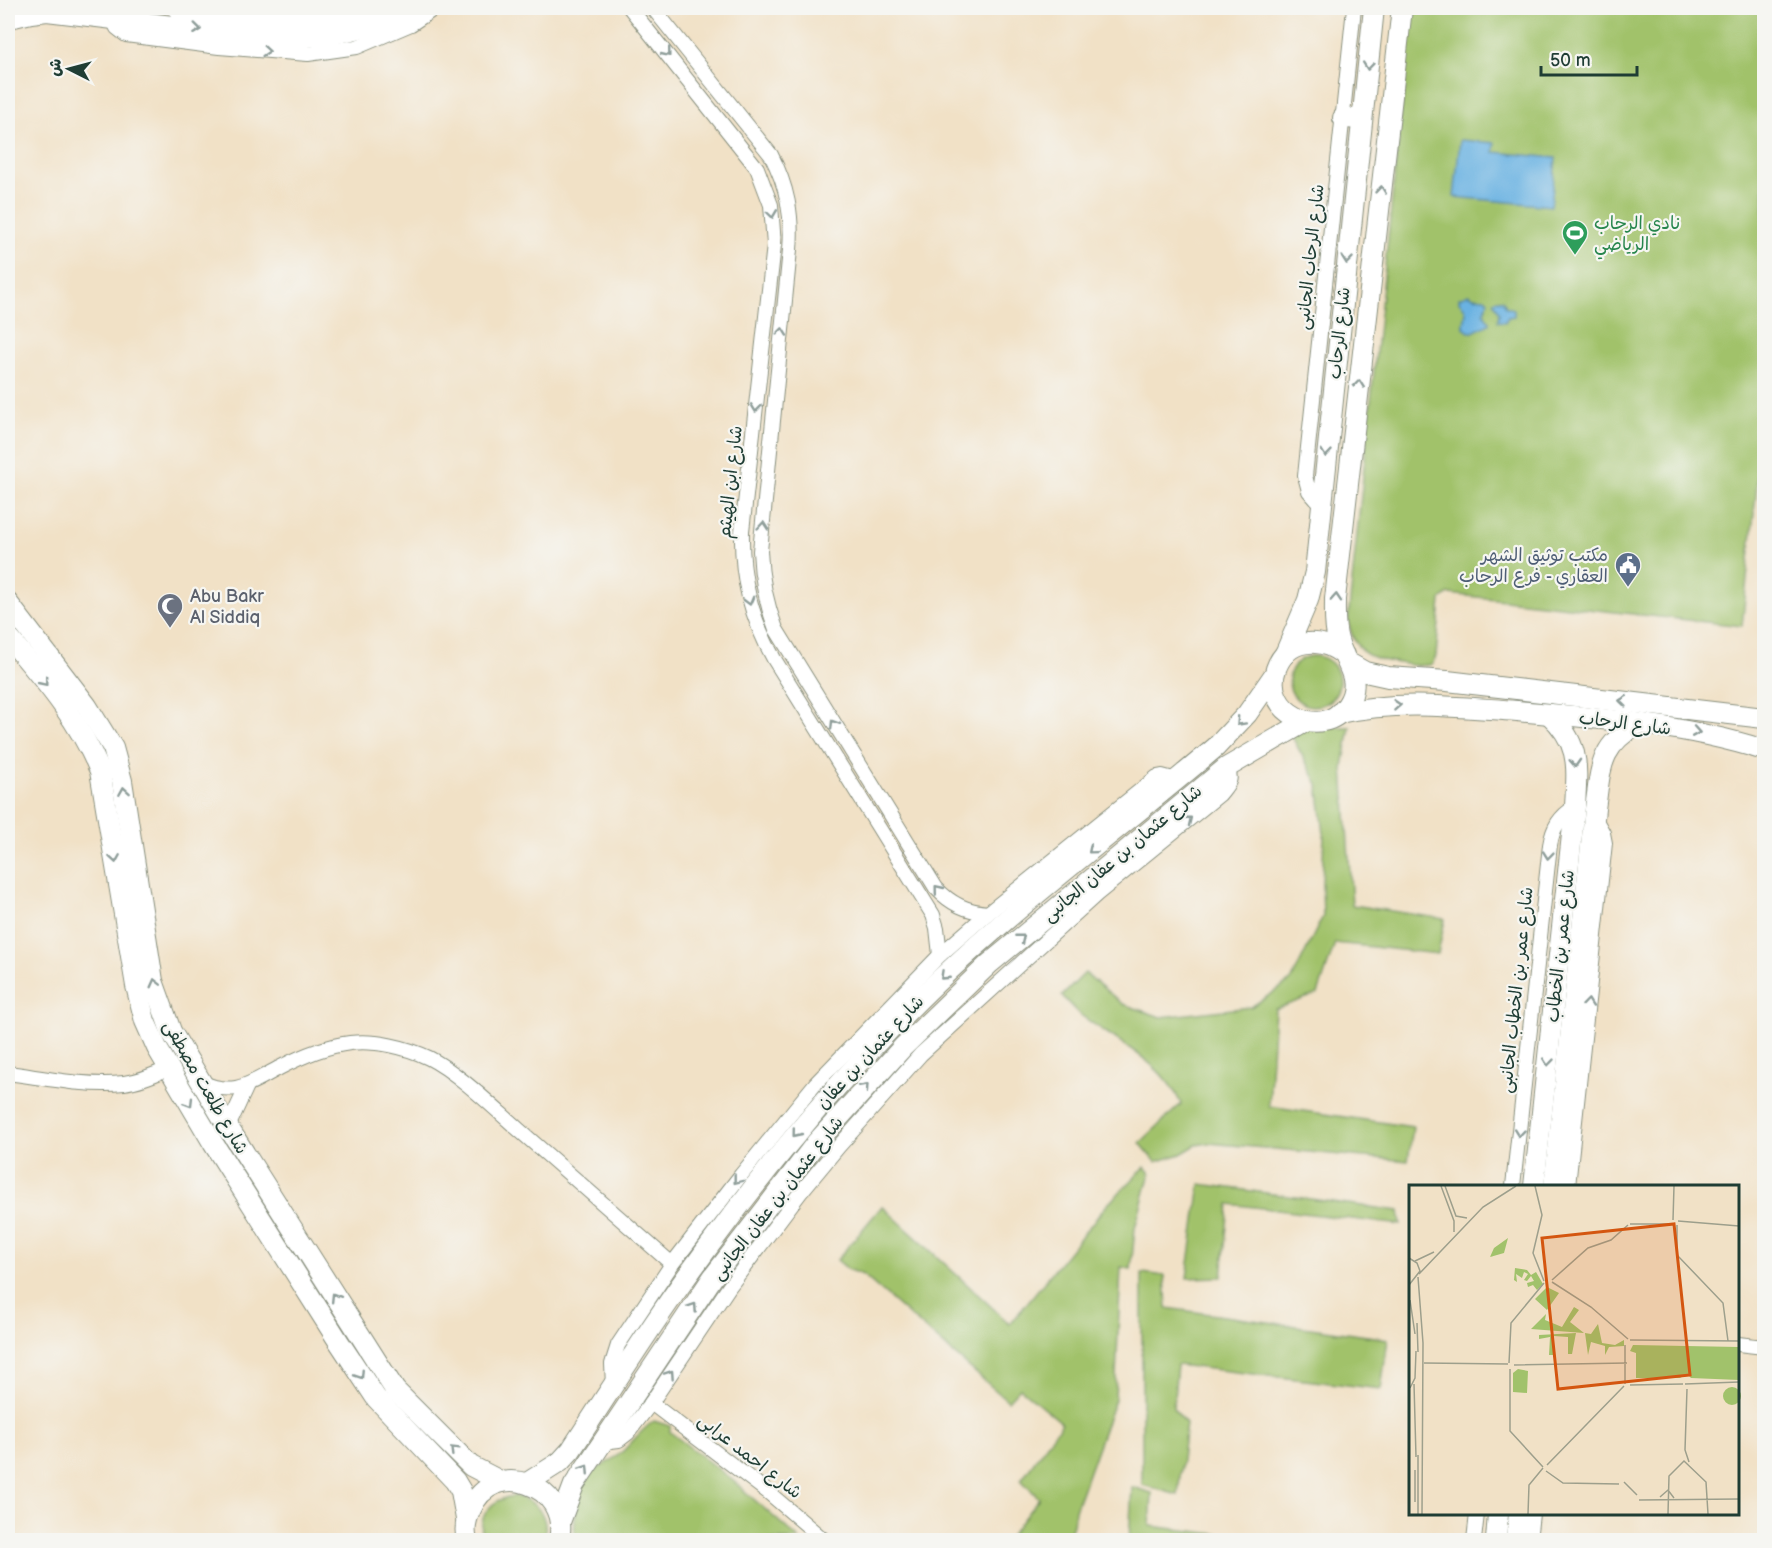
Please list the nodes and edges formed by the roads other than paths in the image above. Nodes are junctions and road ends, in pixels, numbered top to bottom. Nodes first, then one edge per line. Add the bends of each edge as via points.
1 (178, 8) edge
2 (363, 8) edge
3 (408, 8) edge
4 (435, 8) edge
5 (630, 8) edge
6 (653, 8) edge
7 (1354, 8) edge
8 (1374, 8) edge
9 (1402, 8) edge
10 (14, 16) edge
11 (112, 18) junction
12 (1353, 118) junction
13 (760, 379) junction
14 (776, 381) junction
15 (8, 603) edge
16 (8, 637) edge
17 (1285, 654) junction
18 (1346, 659) junction
19 (1274, 675) junction
20 (1340, 713) junction
21 (1549, 714) junction
22 (1764, 718) edge
23 (1305, 722) junction
24 (1638, 724) junction
25 (1764, 750) edge
26 (1226, 768) junction
27 (1177, 780) junction
28 (1575, 807) junction
29 (1594, 817) junction
30 (988, 913) junction
31 (974, 947) junction
32 (940, 955) junction
33 (989, 964) junction
34 (169, 1068) junction
35 (8, 1073) edge
36 (201, 1082) junction
37 (247, 1086) junction
38 (228, 1127) junction
39 (1513, 1185) edge
40 (1534, 1185) edge
41 (1554, 1185) edge
42 (1568, 1185) edge
43 (672, 1264) junction
44 (1739, 1344) edge
45 (1764, 1347) edge
46 (613, 1386) junction
47 (651, 1403) junction
48 (602, 1442) junction
49 (502, 1482) junction
50 (527, 1483) junction
51 (1477, 1515) edge
52 (1498, 1515) edge
53 (1519, 1515) edge
54 (1532, 1515) edge
55 (466, 1534) edge
56 (560, 1535) edge
57 (824, 1540) edge
58 (1474, 1540) edge
59 (1496, 1540) edge
60 (1516, 1540) edge
61 (1529, 1540) edge

1 - 2 street via 306,20
11 -> 3 street via 307,39 370,26
11 -> 4 street via 126,34 308,54 357,47 411,24
5 -> 13 street, شارع ابن الهيثم via 750,156 768,192 774,231
14 -> 6 street, شارع ابن الهيثم via 792,235 786,189 760,139
7 - 12 street
8 -> 12 street, شارع الرحاب
18 -> 9 street, شارع الرحاب via 1335,625 1335,599
10 - 11 street via 47,11
12 -> 17 street, شارع الرحاب via 1315,572 1308,600
13 - 14 street
13 -> 32 street, شارع ابن الهيثم via 742,531 743,571 751,608 780,669 926,903 938,928
30 -> 14 street, شارع ابن الهيثم via 959,906 936,888 776,629 762,583 760,551
36 -> 15 street, شارع طلعت مصطفى via 171,1031 153,981 122,781 113,748 87,706
16 -> 34 street, شارع طلعت مصطفى via 72,716 100,771 136,986 145,1021
17 - 18 street via 1314,642 1335,648
17 - 19 street
18 - 20 street via 1354,684
22 -> 18 street, شارع الرحاب via 1388,677 1365,672
19 - 23 street via 1274,687 1284,709
19 -> 27 street, شارع عثمان بن عفان via 1231,731
20 -> 21 street, شارع الرحاب via 1419,704
20 - 23 street via 1323,721
21 - 24 street, شارع الرحاب
21 -> 28 street, شارع عمر بن الخطاب via 1575,748
23 - 26 street, شارع عثمان بن عفان
24 -> 25 street, شارع الرحاب via 1695,732
24 - 29 street, شارع عمر بن الخطاب via 1611,745 1602,761
33 -> 26 street, شارع عثمان بن عفان
47 -> 26 street, شارع عثمان بن عفان الجانبى via 736,1277 879,1099 921,1054 1097,894 1220,794 1231,776
27 - 30 street, شارع عثمان بن عفان الجانبى via 1157,777
27 -> 31 street, شارع عثمان بن عفان
28 -> 39 street, شارع عمر بن الخطاب الجانبى via 1557,823 1550,845
28 -> 40 street, شارع عمر بن الخطاب
29 - 41 street, شارع عمر بن الخطاب
42 -> 29 street via 1605,843
30 - 32 street, شارع عثمان بن عفان الجانبى
31 - 33 street
31 -> 46 street, شارع عثمان بن عفان via 901,1017 814,1111 708,1247
32 -> 43 street, شارع عثمان بن عفان الجانبى via 816,1083
48 -> 33 street, شارع عثمان بن عفان via 713,1276 804,1158 858,1094
34 - 35 street via 148,1078 115,1083
34 -> 55 street, شارع طلعت مصطفى via 376,1398 455,1481 461,1491
36 - 37 street via 224,1089
36 - 38 street, شارع طلعت مصطفى
37 - 38 street
37 - 43 street via 312,1052 350,1043 388,1045 429,1058 501,1113
49 -> 38 street, شارع طلعت مصطفى via 471,1466 395,1390
43 - 46 street, شارع عثمان بن عفان الجانبى via 618,1346 612,1364
44 - 45 street
46 - 50 street, شارع عثمان بن عفان via 571,1450
47 - 48 street, شارع عثمان بن عفان الجانبى via 624,1437
47 - 57 street, شارع احمد عرابى via 770,1493
56 -> 48 street, شارع عثمان بن عفان via 568,1496
49 - 50 street
49 - 55 street via 473,1502
50 - 56 street via 539,1488 556,1508
51 - 58 street
52 - 59 street
53 - 60 street
54 - 61 street

